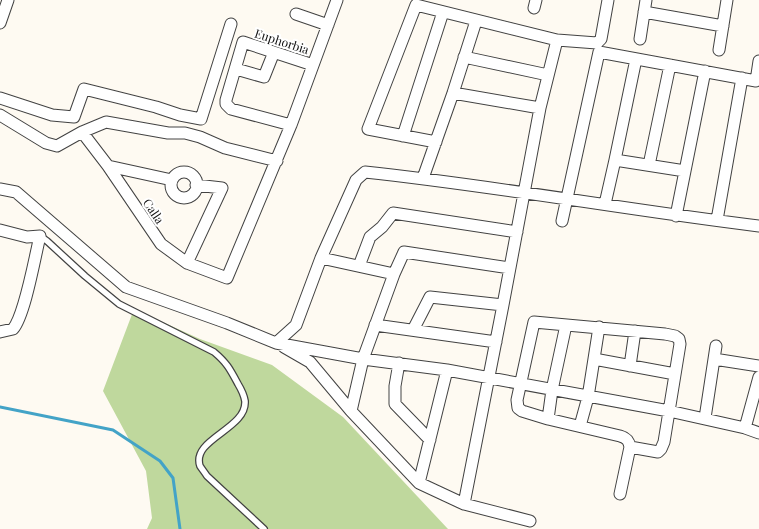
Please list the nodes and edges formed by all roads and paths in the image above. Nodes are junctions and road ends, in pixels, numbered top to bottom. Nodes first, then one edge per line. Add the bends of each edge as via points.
1 (8, 0) edge
2 (337, 0) edge
3 (608, 0) edge
4 (646, 0) edge
5 (727, 0) edge
6 (443, 12) junction
7 (644, 12) junction
8 (296, 14) dead end
9 (476, 21) junction
10 (0, 23) edge
11 (231, 24) dead end
12 (328, 25) junction
13 (723, 26) junction
14 (640, 39) dead end
15 (556, 40) junction
16 (719, 50) dead end
17 (274, 52) junction
18 (464, 57) junction
19 (636, 59) junction
20 (759, 61) edge
21 (313, 65) junction
22 (670, 65) junction
23 (236, 69) junction
24 (705, 71) junction
25 (548, 75) junction
26 (742, 78) junction
27 (454, 92) junction
28 (0, 98) edge
29 (540, 108) junction
30 (0, 115) edge
31 (292, 125) junction
32 (82, 132) junction
33 (402, 136) junction
34 (436, 142) junction
35 (616, 160) junction
36 (277, 161) junction
37 (649, 165) junction
38 (108, 166) junction
39 (685, 171) junction
40 (423, 178) junction
41 (172, 180) junction
42 (196, 185) junction
43 (0, 189) edge
44 (523, 193) junction
45 (567, 199) junction
46 (605, 204) junction
47 (676, 216) junction
48 (717, 220) junction
49 (562, 221) dead end
50 (759, 226) edge
51 (0, 230) edge
52 (517, 232) junction
53 (40, 236) junction
54 (321, 258) junction
55 (186, 263) junction
56 (359, 266) junction
57 (510, 268) junction
58 (394, 274) junction
59 (504, 306) junction
60 (375, 325) junction
61 (566, 326) junction
62 (598, 327) junction
63 (412, 330) junction
64 (635, 331) junction
65 (0, 332) edge
66 (496, 342) junction
67 (276, 343) junction
68 (716, 346) dead end
69 (363, 359) junction
70 (594, 359) junction
71 (714, 359) junction
72 (399, 363) junction
73 (630, 366) junction
74 (759, 366) edge
75 (447, 370) junction
76 (675, 374) junction
77 (759, 377) edge
78 (488, 378) junction
79 (520, 385) junction
80 (552, 390) junction
81 (588, 397) junction
82 (351, 410) junction
83 (669, 411) junction
84 (548, 418) junction
85 (705, 418) junction
86 (580, 426) junction
87 (746, 428) junction
88 (759, 433) edge
89 (430, 440) junction
90 (630, 447) junction
91 (419, 483) junction
92 (620, 494) dead end
93 (464, 504) junction
94 (530, 521) dead end
95 (264, 529) edge

1 - 10 street
2 - 12 street
3 - 15 street via 601,39 597,43
4 - 7 street
5 - 13 street
6 - 9 street
6 - 33 street
6 - 33 street via 416,5 368,129
7 - 13 street
7 - 14 street
8 - 12 street
9 - 15 street
9 - 18 street
11 - 28 street via 201,119 84,89 74,117 52,115
12 - 21 street
13 - 16 street
15 - 25 street
17 - 21 street, Euphorbia
17 - 23 street via 264,77
17 - 23 street, Euphorbia via 243,42
18 - 25 street
18 - 27 street
19 - 22 street
19 - 35 street
19 - 45 street via 599,52
20 - 26 street via 756,81
21 - 31 street
22 - 24 street
22 - 37 street
23 - 31 street via 226,100 228,107
24 - 26 street
24 - 39 street
25 - 29 street
26 - 48 street
27 - 29 street
27 - 34 street
29 - 44 street
30 - 32 street via 46,143 57,146
31 - 36 street
32 - 36 street via 106,122 200,137 225,148
32 - 38 street, Calla
33 - 34 street
34 - 40 street
35 - 37 street
35 - 46 street
36 - 55 street, Calla via 228,278
37 - 39 street
38 - 41 street
38 - 55 street, Calla via 162,244
39 - 47 street
40 - 44 street
40 - 54 street via 365,172 362,174 356,180
41 - 42 street via 179,173 187,173 194,177
41 - 42 street via 172,191 182,198 191,196
42 - 55 street via 222,188
43 - 67 street via 16,192 126,287
44 - 45 street
44 - 52 street
45 - 46 street
45 - 49 street
46 - 47 street
47 - 48 street
48 - 50 street
51 - 53 street via 27,237
52 - 56 street via 393,214 370,237
52 - 57 street
53 - 65 street via 18,321 13,329
53 - 95 lane via 119,304 214,352 226,363 241,389 245,406 235,422 202,450 200,466 207,476
54 - 56 street
54 - 67 street via 296,326
56 - 58 street
57 - 58 street via 404,252
57 - 59 street
58 - 60 street
59 - 63 street via 430,298
59 - 66 street
60 - 63 street
60 - 69 street
61 - 62 street
61 - 79 street via 534,322
61 - 80 street
62 - 64 street
62 - 70 street
63 - 66 street
64 - 73 street
64 - 76 street via 675,336 679,339
66 - 78 street
67 - 69 street
67 - 82 street via 310,362
68 - 71 street
69 - 72 street
69 - 82 street
70 - 73 street
70 - 81 street
71 - 74 street
71 - 85 street
72 - 75 street
72 - 89 street via 395,404
73 - 76 street
75 - 78 street
75 - 89 street
76 - 83 street
77 - 87 street
78 - 79 street
78 - 93 street
79 - 80 street
79 - 84 street via 518,408
80 - 81 street
80 - 84 street
81 - 83 street
81 - 86 street
82 - 91 street
83 - 85 street
83 - 90 street via 661,449 658,452
84 - 86 street
85 - 87 street
86 - 90 street via 624,437
87 - 88 street
89 - 91 street
90 - 92 street
91 - 93 street
93 - 94 street

